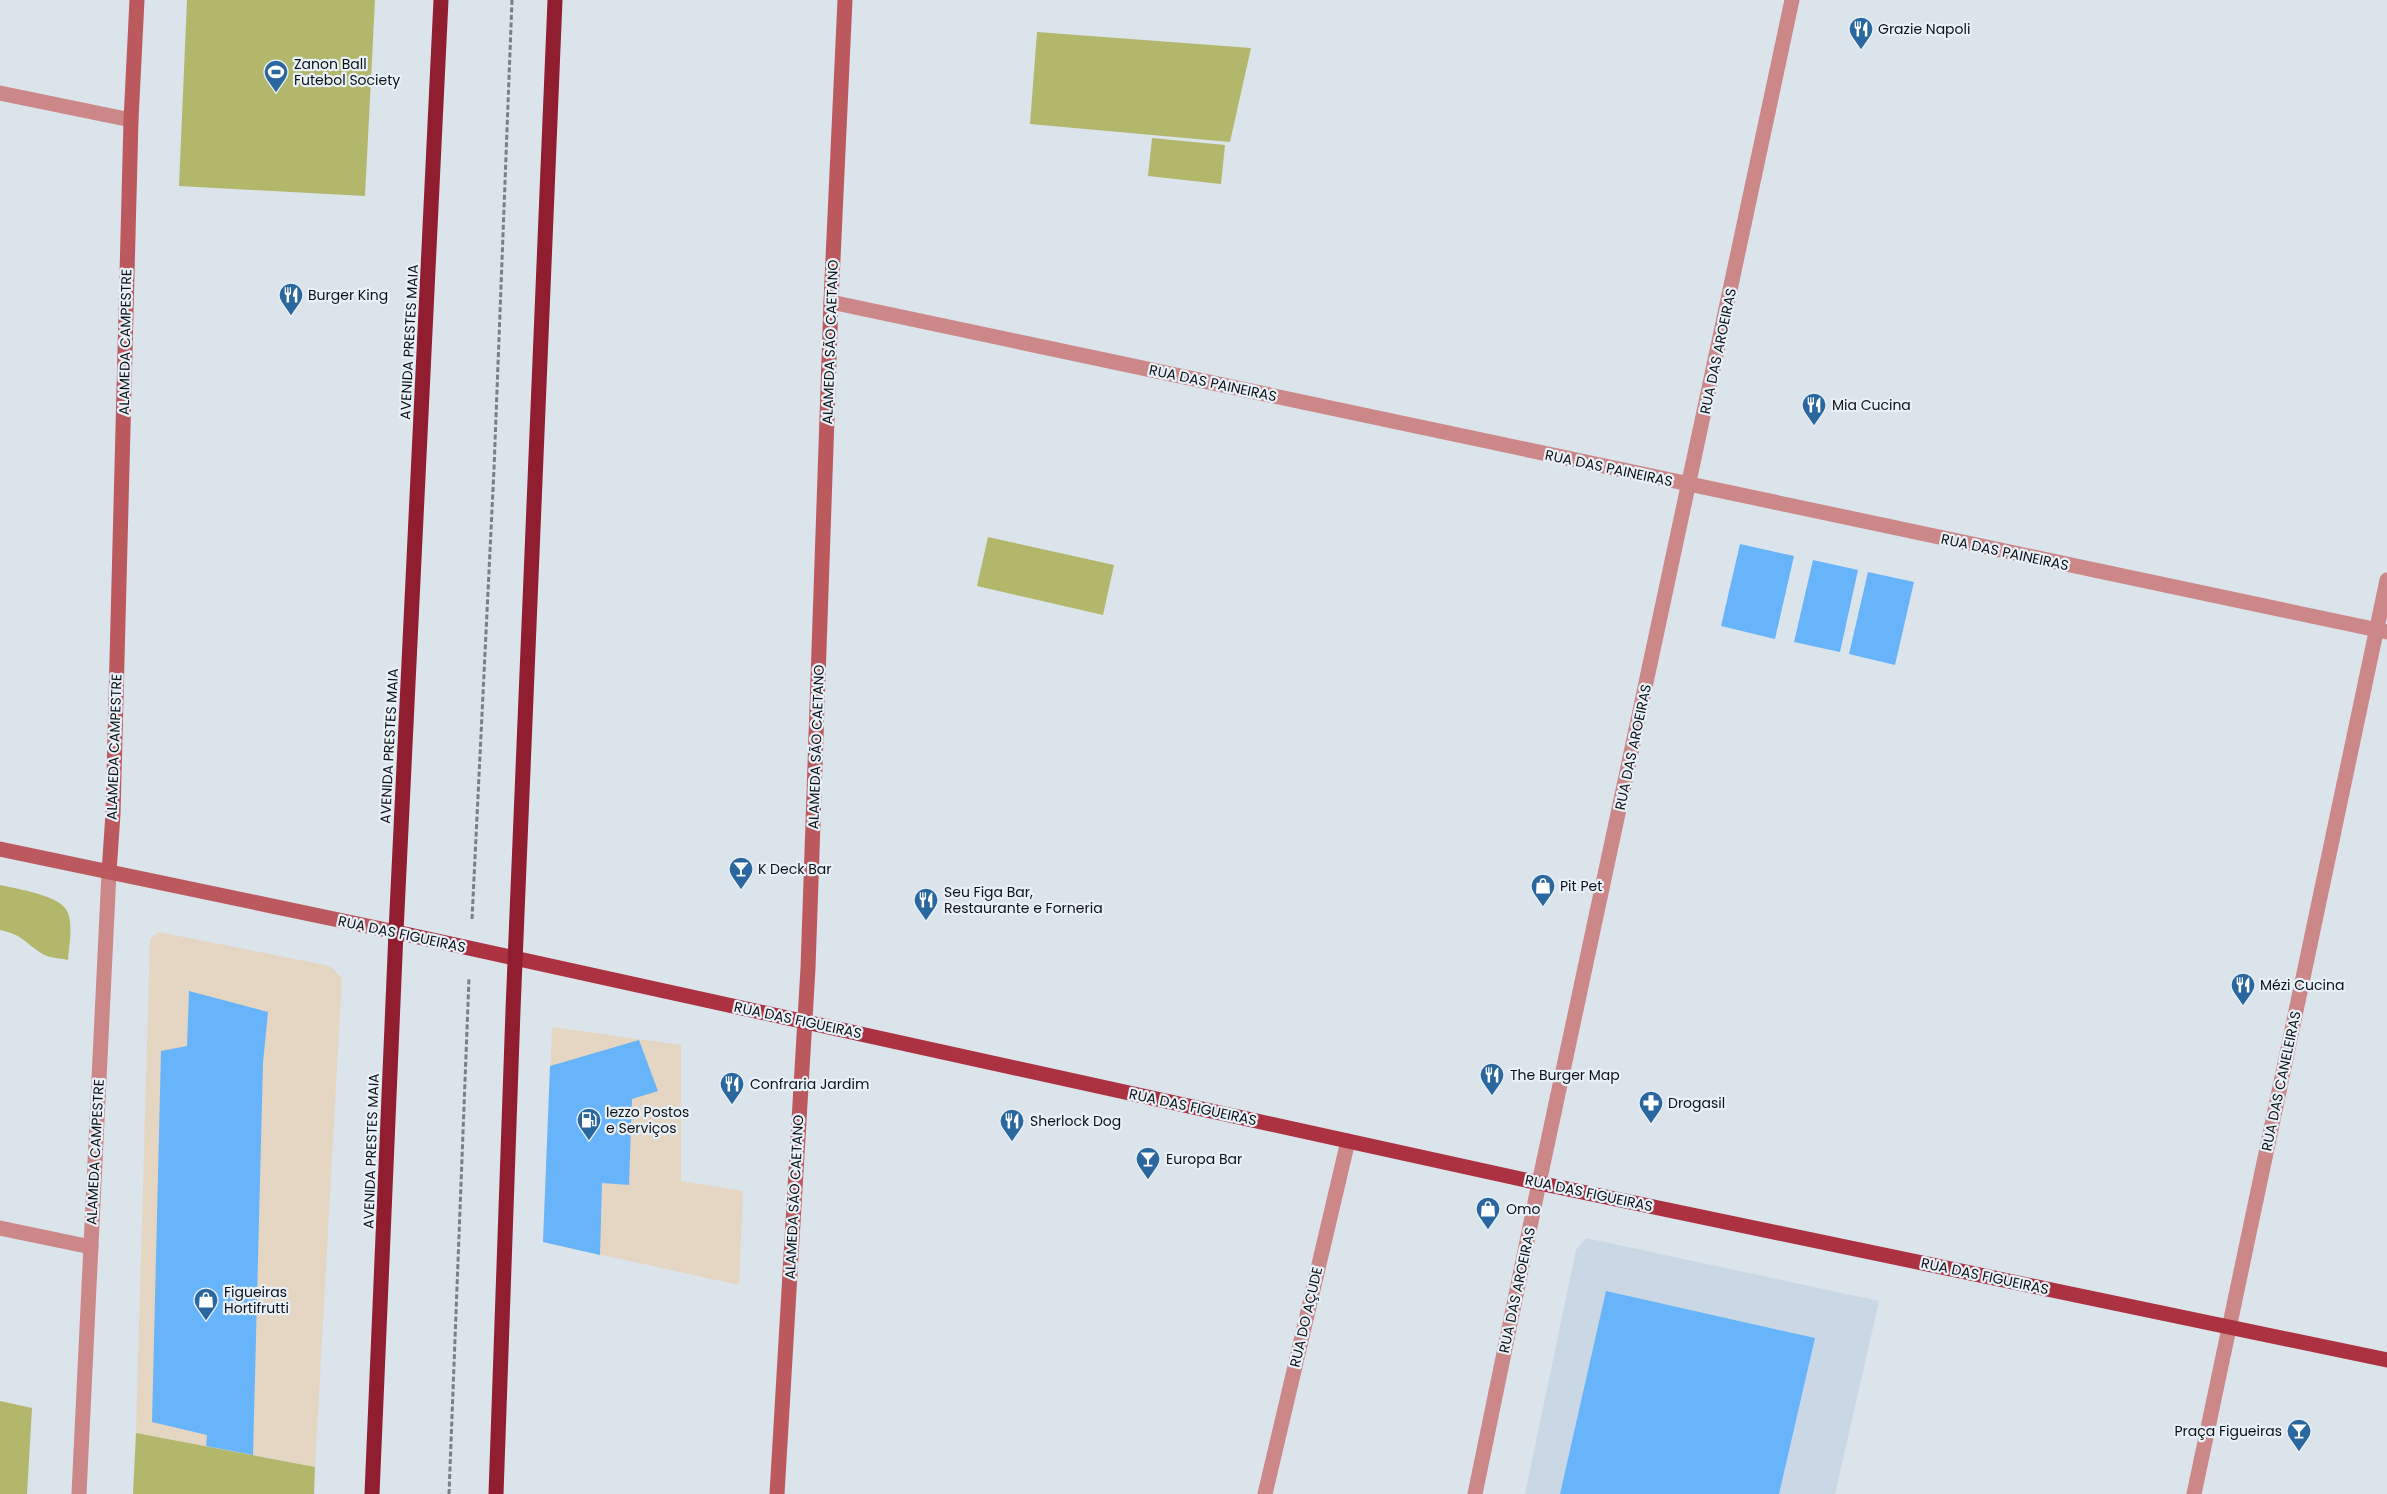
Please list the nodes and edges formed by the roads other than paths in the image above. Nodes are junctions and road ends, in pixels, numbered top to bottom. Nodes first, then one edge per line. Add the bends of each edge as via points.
1 (137, 0) edge
2 (441, 0) edge
3 (555, 0) edge
4 (845, 0) edge
5 (1792, 0) edge
6 (0, 93) edge
7 (131, 120) junction
8 (831, 302) junction
9 (1690, 485) junction
10 (2387, 580) edge
11 (2382, 631) edge
12 (0, 849) edge
13 (109, 872) junction
14 (396, 932) junction
15 (516, 959) junction
16 (804, 1021) junction
17 (1348, 1141) junction
18 (1539, 1183) junction
19 (0, 1228) edge
20 (90, 1247) junction
21 (2229, 1328) junction
22 (2387, 1360) edge
23 (79, 1494) edge
24 (372, 1494) edge
25 (496, 1494) edge
26 (777, 1494) edge
27 (1265, 1494) edge
28 (1475, 1494) edge
29 (2194, 1494) edge

1 - 7 main road, ALAMEDA CAMPESTRE
2 - 14 highway, AVENIDA PRESTES MAIA
3 - 15 highway
4 - 8 main road, ALAMEDA SÃO CAETANO
5 - 9 street, RUA DAS AROEIRAS
6 - 7 street
7 - 13 main road, ALAMEDA CAMPESTRE
8 - 9 street, RUA DAS PAINEIRAS
8 - 16 main road, ALAMEDA SÃO CAETANO
9 - 11 street, RUA DAS PAINEIRAS
9 - 18 street, RUA DAS AROEIRAS
10 - 11 street, RUA DAS CANELEIRAS
11 - 21 street, RUA DAS CANELEIRAS
12 - 13 main road, RUA DAS FIGUEIRAS
13 - 14 main road, RUA DAS FIGUEIRAS
13 - 20 street, ALAMEDA CAMPESTRE
14 - 15 main road, RUA DAS FIGUEIRAS
14 - 24 highway, AVENIDA PRESTES MAIA
15 - 16 main road, RUA DAS FIGUEIRAS
15 - 25 highway
16 - 17 main road, RUA DAS FIGUEIRAS
16 - 26 main road, ALAMEDA SÃO CAETANO
17 - 18 main road, RUA DAS FIGUEIRAS
17 - 27 street, RUA DO AÇUDE
18 - 21 main road, RUA DAS FIGUEIRAS
18 - 28 street, RUA DAS AROEIRAS
19 - 20 street
20 - 23 street, ALAMEDA CAMPESTRE
21 - 22 main road, RUA DAS FIGUEIRAS
21 - 29 street, RUA DAS CANELEIRAS

